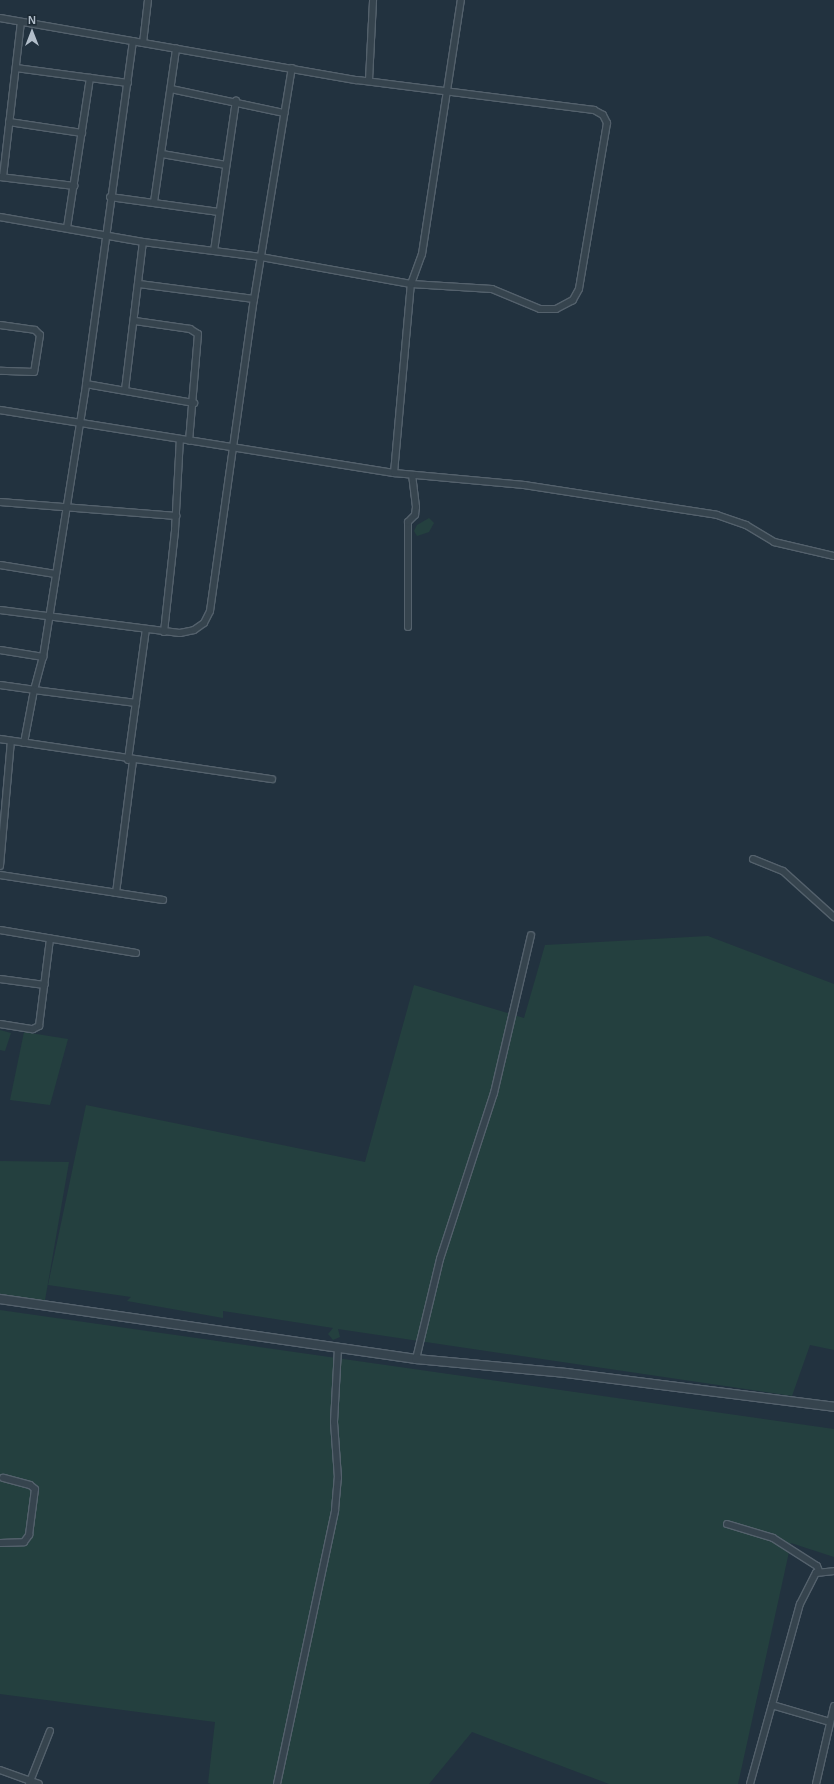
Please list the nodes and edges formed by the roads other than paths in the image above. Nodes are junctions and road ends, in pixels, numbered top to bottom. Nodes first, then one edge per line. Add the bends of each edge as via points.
1 (148, 0) edge
2 (373, 0) edge
3 (461, 0) edge
4 (0, 18) edge
5 (21, 22) junction
6 (133, 41) junction
7 (143, 43) junction
8 (176, 49) junction
9 (16, 68) junction
10 (292, 68) junction
11 (90, 78) junction
12 (369, 80) junction
13 (128, 83) junction
14 (170, 89) junction
15 (445, 90) junction
16 (236, 101) junction
17 (284, 113) junction
18 (10, 122) junction
19 (82, 133) junction
20 (162, 154) junction
21 (226, 165) junction
22 (1, 177) edge
23 (74, 186) junction
24 (110, 197) junction
25 (154, 202) junction
26 (219, 212) junction
27 (0, 217) edge
28 (67, 228) junction
29 (106, 234) junction
30 (144, 242) junction
31 (214, 251) junction
32 (261, 257) junction
33 (139, 284) junction
34 (411, 284) junction
35 (254, 299) junction
36 (134, 321) junction
37 (0, 325) edge
38 (0, 371) edge
39 (86, 384) junction
40 (125, 390) junction
41 (194, 403) junction
42 (0, 410) edge
43 (78, 422) junction
44 (180, 439) junction
45 (189, 441) junction
46 (232, 448) junction
47 (394, 473) junction
48 (412, 475) junction
49 (0, 502) edge
50 (66, 507) junction
51 (176, 516) junction
52 (834, 556) edge
53 (0, 565) edge
54 (56, 574) junction
55 (0, 610) edge
56 (49, 618) junction
57 (408, 627) dead end
58 (146, 630) junction
59 (164, 632) junction
60 (0, 650) edge
61 (43, 657) junction
62 (0, 686) edge
63 (34, 690) junction
64 (136, 703) junction
65 (0, 740) edge
66 (11, 741) junction
67 (24, 744) junction
68 (131, 760) junction
69 (272, 779) dead end
70 (754, 859) dead end
71 (0, 866) edge
72 (0, 875) edge
73 (116, 893) junction
74 (163, 900) dead end
75 (834, 917) edge
76 (0, 930) edge
77 (531, 935) dead end
78 (50, 938) junction
79 (136, 953) dead end
80 (0, 979) edge
81 (45, 985) junction
82 (0, 1024) edge
83 (0, 1299) edge
84 (338, 1348) junction
85 (416, 1359) junction
86 (834, 1407) edge
87 (3, 1478) dead end
88 (727, 1524) dead end
89 (0, 1542) edge
90 (819, 1571) junction
91 (834, 1571) edge
92 (772, 1705) junction
93 (834, 1706) edge
94 (833, 1714) edge
95 (830, 1722) junction
96 (50, 1731) dead end
97 (0, 1770) edge
98 (30, 1783) edge
99 (38, 1784) edge
100 (277, 1784) edge
101 (750, 1784) edge
102 (816, 1784) edge

1 - 7 street
2 - 12 street
3 - 15 street
4 - 5 street
5 - 6 street
5 - 9 street
6 - 7 street
6 - 13 street
7 - 8 street
8 - 10 street
8 - 14 street
9 - 11 street
9 - 18 street
10 - 12 street
10 - 17 street
11 - 13 street
11 - 19 street
12 - 15 street
13 - 24 street
14 - 16 street
14 - 20 street
15 - 34 street via 422,254
15 - 34 street via 594,110 603,115 607,123 579,289 573,300 566,304 556,309 540,309 492,289
16 - 17 street
16 - 21 street
17 - 32 street
18 - 19 street
18 - 22 street
19 - 23 street
20 - 21 street
20 - 25 street
21 - 26 street
22 - 23 street
23 - 28 street
24 - 25 street
24 - 29 street
25 - 26 street
26 - 31 street
27 - 28 street
28 - 29 street
29 - 30 street
29 - 39 street
30 - 31 street
30 - 33 street
31 - 32 street
32 - 34 street
32 - 35 street
33 - 35 street
33 - 36 street
34 - 47 street
35 - 46 street
36 - 40 street
36 - 41 street via 196,330
37 - 38 street via 35,330 40,334 34,372
39 - 40 street
39 - 43 street
40 - 41 street
41 - 45 street
42 - 43 street
43 - 44 street
43 - 50 street
44 - 45 street
44 - 51 street
45 - 46 street
46 - 47 street
46 - 59 street via 210,611 204,623 194,630 180,633
47 - 48 street
48 - 52 street via 524,485 717,516 746,525 774,542
48 - 57 street via 416,507 415,515 408,522
49 - 50 street
50 - 51 street
50 - 54 street
51 - 59 street
53 - 54 street
54 - 56 street
55 - 56 street
56 - 58 street
56 - 61 street
58 - 59 street
58 - 64 street
60 - 61 street
61 - 63 street
62 - 63 street
63 - 64 street
63 - 67 street
64 - 68 street
65 - 66 street
66 - 67 street
66 - 71 street
67 - 68 street
68 - 69 street
68 - 73 street
70 - 75 street via 783,871
72 - 73 street
73 - 74 street
76 - 78 street
77 - 85 street via 494,1093 440,1259
78 - 79 street
78 - 81 street
80 - 81 street
81 - 82 street via 41,1021 37,1028
83 - 84 street
84 - 85 street
84 - 100 street via 334,1422 338,1478 335,1510
85 - 86 street via 566,1373
87 - 89 street via 30,1485 35,1490 27,1538 12,1544
88 - 90 street via 773,1538
90 - 91 street
90 - 92 street via 813,1577 800,1604
92 - 95 street
92 - 101 street
93 - 94 street
94 - 95 street
95 - 102 street
96 - 98 street
97 - 98 street
98 - 99 street

